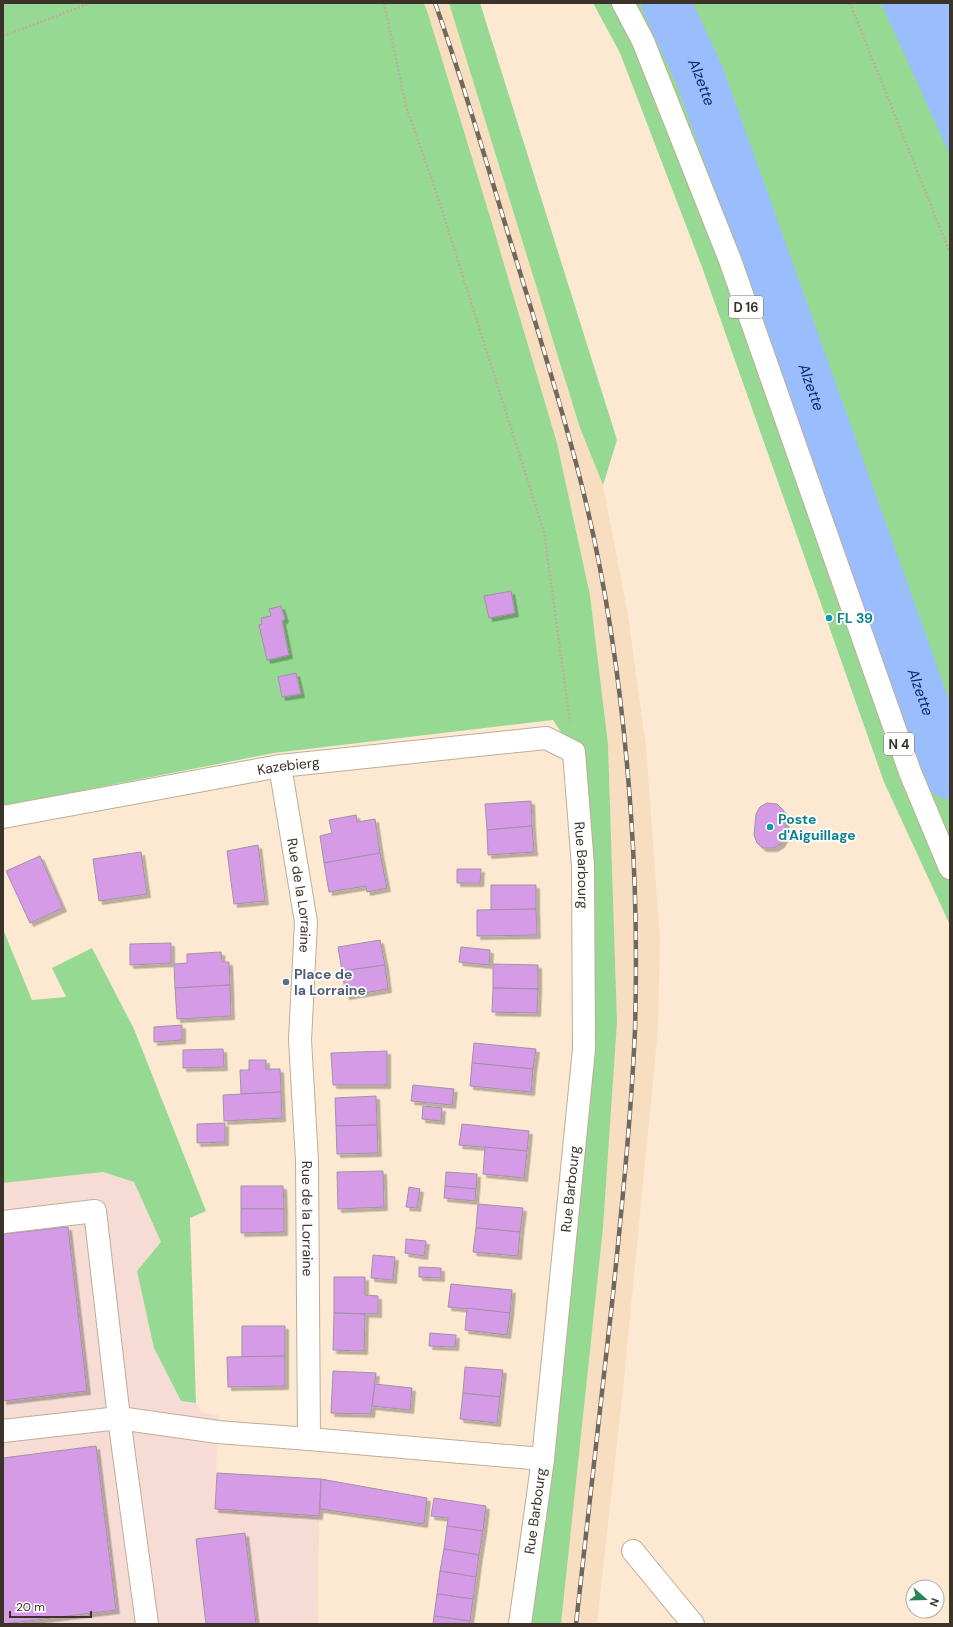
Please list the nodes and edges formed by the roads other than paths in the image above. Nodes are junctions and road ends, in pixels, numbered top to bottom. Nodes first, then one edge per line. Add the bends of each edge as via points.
1 (623, 3) edge
2 (855, 617) joint
3 (574, 752) joint
4 (280, 766) junction
5 (3, 817) edge
6 (950, 868) edge
7 (3, 1222) edge
8 (119, 1418) junction
9 (3, 1431) edge
10 (309, 1439) junction
11 (543, 1459) junction
12 (633, 1551) dead end
13 (147, 1624) edge
14 (520, 1624) edge
15 (693, 1624) edge

1 - 2 street, D 16 via 643,41 730,260
2 - 6 street, N 4 via 910,772
3 - 4 street, Kazebierg via 546,738
3 - 11 street, Rue Barbourg via 583,866 584,1049
4 - 5 street, Kazebierg
4 - 10 street, Rue de la Lorraine via 306,922 300,1040 307,1161
7 - 8 street via 95,1211
8 - 9 street
8 - 10 street via 218,1432
8 - 13 street
10 - 11 street
11 - 14 street, Rue Barbourg
12 - 15 street

